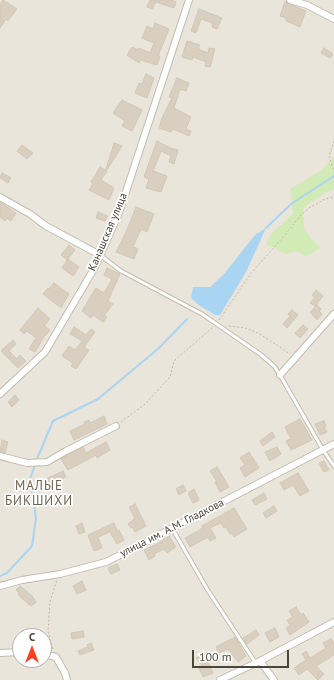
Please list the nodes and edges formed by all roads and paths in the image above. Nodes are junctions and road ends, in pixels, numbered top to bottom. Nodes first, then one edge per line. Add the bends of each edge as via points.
1 (189, 0) edge
2 (290, 0) edge
3 (334, 19) edge
4 (334, 141) edge
5 (334, 170) edge
6 (334, 197) edge
7 (0, 198) edge
8 (100, 255) junction
9 (334, 314) edge
10 (216, 324) junction
11 (295, 358) junction
12 (280, 375) junction
13 (1, 392) edge
14 (116, 426) joint
15 (334, 444) edge
16 (323, 450) junction
17 (0, 456) edge
18 (334, 466) edge
19 (172, 528) junction
20 (60, 574) junction
21 (0, 586) edge
22 (334, 622) edge
23 (12, 652) edge
24 (0, 653) edge
25 (52, 656) edge
26 (56, 657) junction
27 (258, 662) junction
28 (67, 680) edge
29 (220, 680) edge
30 (274, 680) edge

1 - 8 street, Канашская улица via 119,213
2 - 3 street via 307,5
4 - 5 path via 329,156
6 - 10 path via 325,199 300,216 252,272
7 - 8 street
8 - 10 lane via 121,271 188,306
8 - 13 street, Канашская улица via 45,352
9 - 11 street
10 - 11 path via 256,332
10 - 12 lane via 260,354
10 - 14 path via 174,361 170,377 145,404
11 - 12 street
12 - 16 lane
14 - 17 street via 47,462 27,463
15 - 16 street, улица им. А.М. Гладкова
16 - 18 lane
16 - 19 street, улица им. А.М. Гладкова
19 - 20 street, улица им. А.М. Гладкова via 106,562
19 - 27 lane via 207,589
20 - 21 street, улица им. А.М. Гладкова
20 - 26 path via 50,602 48,631
22 - 27 street
23 - 24 street
25 - 26 street
26 - 28 street via 66,673
27 - 29 street
27 - 30 street

